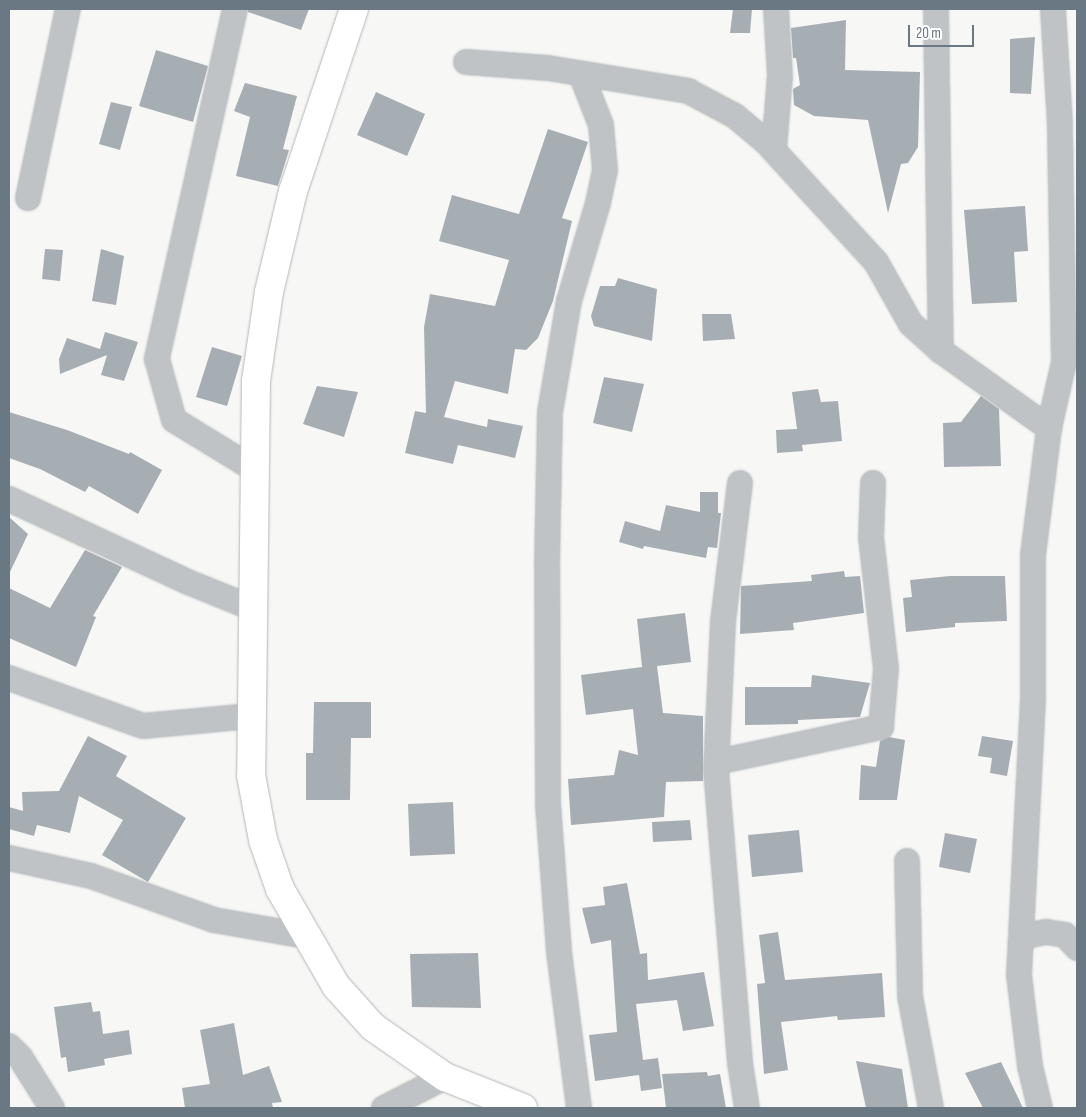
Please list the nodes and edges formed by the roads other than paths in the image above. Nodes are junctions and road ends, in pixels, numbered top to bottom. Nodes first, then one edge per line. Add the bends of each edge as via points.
1 (68, 9) edge
2 (235, 9) edge
3 (354, 9) edge
4 (776, 9) edge
5 (936, 9) edge
6 (1053, 9) edge
7 (466, 62) dead end
8 (581, 74) junction
9 (774, 150) junction
10 (28, 198) dead end
11 (941, 351) junction
12 (1049, 428) junction
13 (254, 469) junction
14 (740, 484) dead end
15 (873, 484) dead end
16 (9, 499) edge
17 (252, 608) junction
18 (9, 678) edge
19 (251, 716) junction
20 (717, 762) junction
21 (9, 858) edge
22 (907, 862) dead end
23 (306, 936) junction
24 (1022, 937) junction
25 (1077, 948) edge
26 (9, 1046) edge
27 (445, 1077) junction
28 (52, 1108) edge
29 (384, 1108) edge
30 (523, 1108) edge
31 (579, 1108) edge
32 (747, 1108) edge
33 (931, 1108) edge
34 (1040, 1108) edge

1 - 10 street
2 - 13 street via 157,359 174,420
3 - 13 main road via 293,190 269,292 256,382
4 - 9 street via 780,76
5 - 11 street
6 - 12 street via 1060,124 1064,362
7 - 8 street
8 - 9 street via 688,91 735,116
8 - 31 street via 601,125 605,170 569,301 550,412 547,566 548,806 559,951
9 - 11 street via 876,262 911,324
11 - 12 street
12 - 24 street via 1033,555 1033,697
13 - 17 main road
14 - 20 street via 723,622
15 - 20 street via 871,538 886,669 881,727
16 - 17 street
17 - 19 main road
18 - 19 street via 143,726
19 - 23 main road via 251,775 263,840 280,890
20 - 32 street via 740,1063
21 - 23 street via 91,876 214,920
22 - 33 street via 910,996
23 - 27 main road via 336,986 374,1027
24 - 25 street via 1046,932 1065,935
24 - 34 street via 1019,975 1030,1066
26 - 28 street via 20,1057
27 - 29 street
27 - 30 main road

